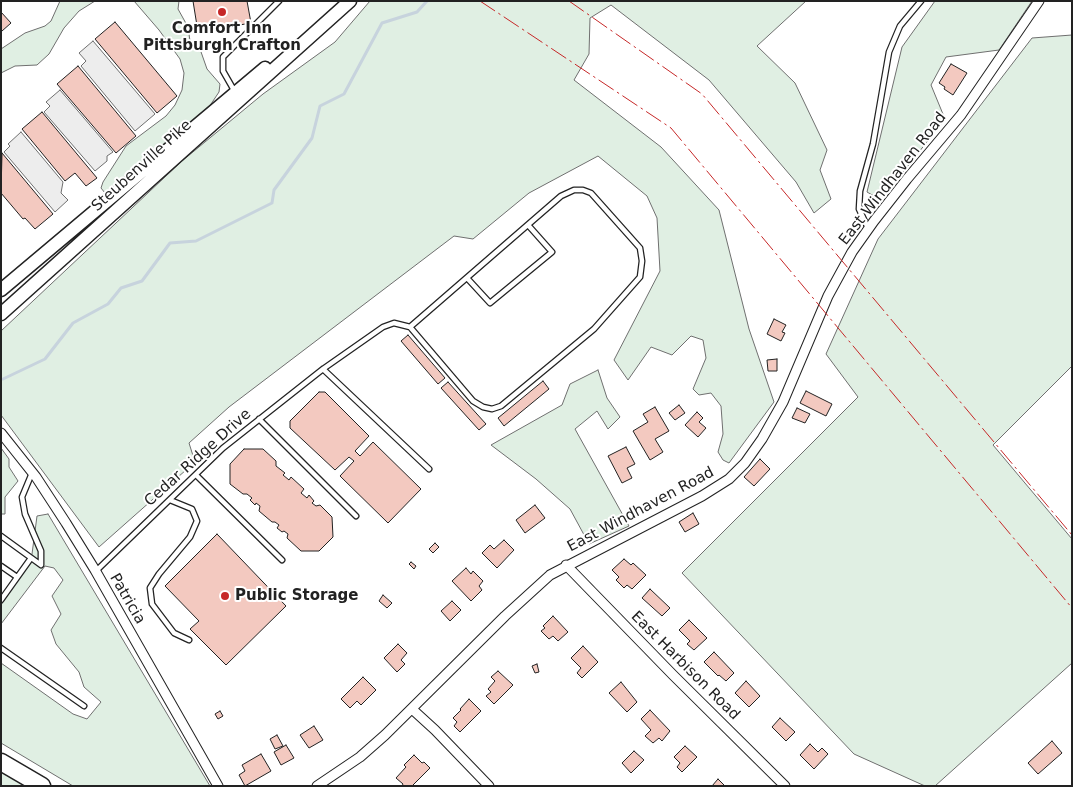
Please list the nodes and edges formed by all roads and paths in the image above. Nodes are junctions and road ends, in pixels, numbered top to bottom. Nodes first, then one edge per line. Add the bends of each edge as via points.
1 (279, 1) edge
2 (350, 1) edge
3 (921, 1) edge
4 (1039, 1) edge
5 (304, 41) junction
6 (236, 93) junction
7 (528, 225) junction
8 (869, 229) junction
9 (467, 278) junction
10 (1, 290) edge
11 (1, 314) edge
12 (410, 327) junction
13 (323, 369) junction
14 (259, 418) junction
15 (1, 433) edge
16 (429, 469) dead end
17 (32, 473) junction
18 (196, 475) junction
19 (170, 500) junction
20 (356, 516) dead end
21 (1, 536) edge
22 (31, 558) junction
23 (282, 560) dead end
24 (566, 565) junction
25 (1, 566) edge
26 (96, 572) junction
27 (17, 578) junction
28 (1, 600) edge
29 (189, 640) dead end
30 (1, 648) edge
31 (84, 706) dead end
32 (412, 709) junction
33 (1, 762) edge
34 (42, 786) edge
35 (218, 786) edge
36 (317, 786) edge
37 (489, 786) edge
38 (785, 786) edge

1 - 6 lane via 223,57 223,71
2 - 5 main road, Steubenville Pike
3 - 8 lane via 900,26 889,52 873,144 860,191 859,208
4 - 8 street, East Windhaven Road via 961,115
5 - 6 main road, Steubenville Pike via 264,68
5 - 11 main road, Steubenville Pike via 270,75
6 - 10 main road, Steubenville Pike
7 - 9 lane
7 - 9 lane via 552,252 490,303
7 - 12 lane via 561,196 574,190 591,193 640,248 640,277 594,329 501,406 492,409 483,408 473,401
8 - 24 street, East Windhaven Road via 828,296 783,402 745,462 729,479 702,496
9 - 12 lane
12 - 13 lane, Cedar Ridge Drive via 394,323 383,327
13 - 14 lane, Cedar Ridge Drive
13 - 16 lane
14 - 18 lane, Cedar Ridge Drive
14 - 20 lane
15 - 17 street, Patricia
17 - 22 lane via 22,497 25,514 41,551 41,565
17 - 26 street, Patricia
18 - 19 lane, Cedar Ridge Drive
18 - 23 lane
19 - 26 lane, Cedar Ridge Drive
19 - 29 lane via 192,509 197,522 190,538 150,588 152,604 174,633
21 - 22 lane
22 - 27 lane
24 - 32 street, East Windhaven Road via 540,583
24 - 38 street, East Harbison Road
25 - 27 lane
26 - 35 street, Patricia
27 - 28 lane
30 - 31 lane
32 - 36 street, East Windhaven Road via 360,756
32 - 37 street
33 - 34 highway

